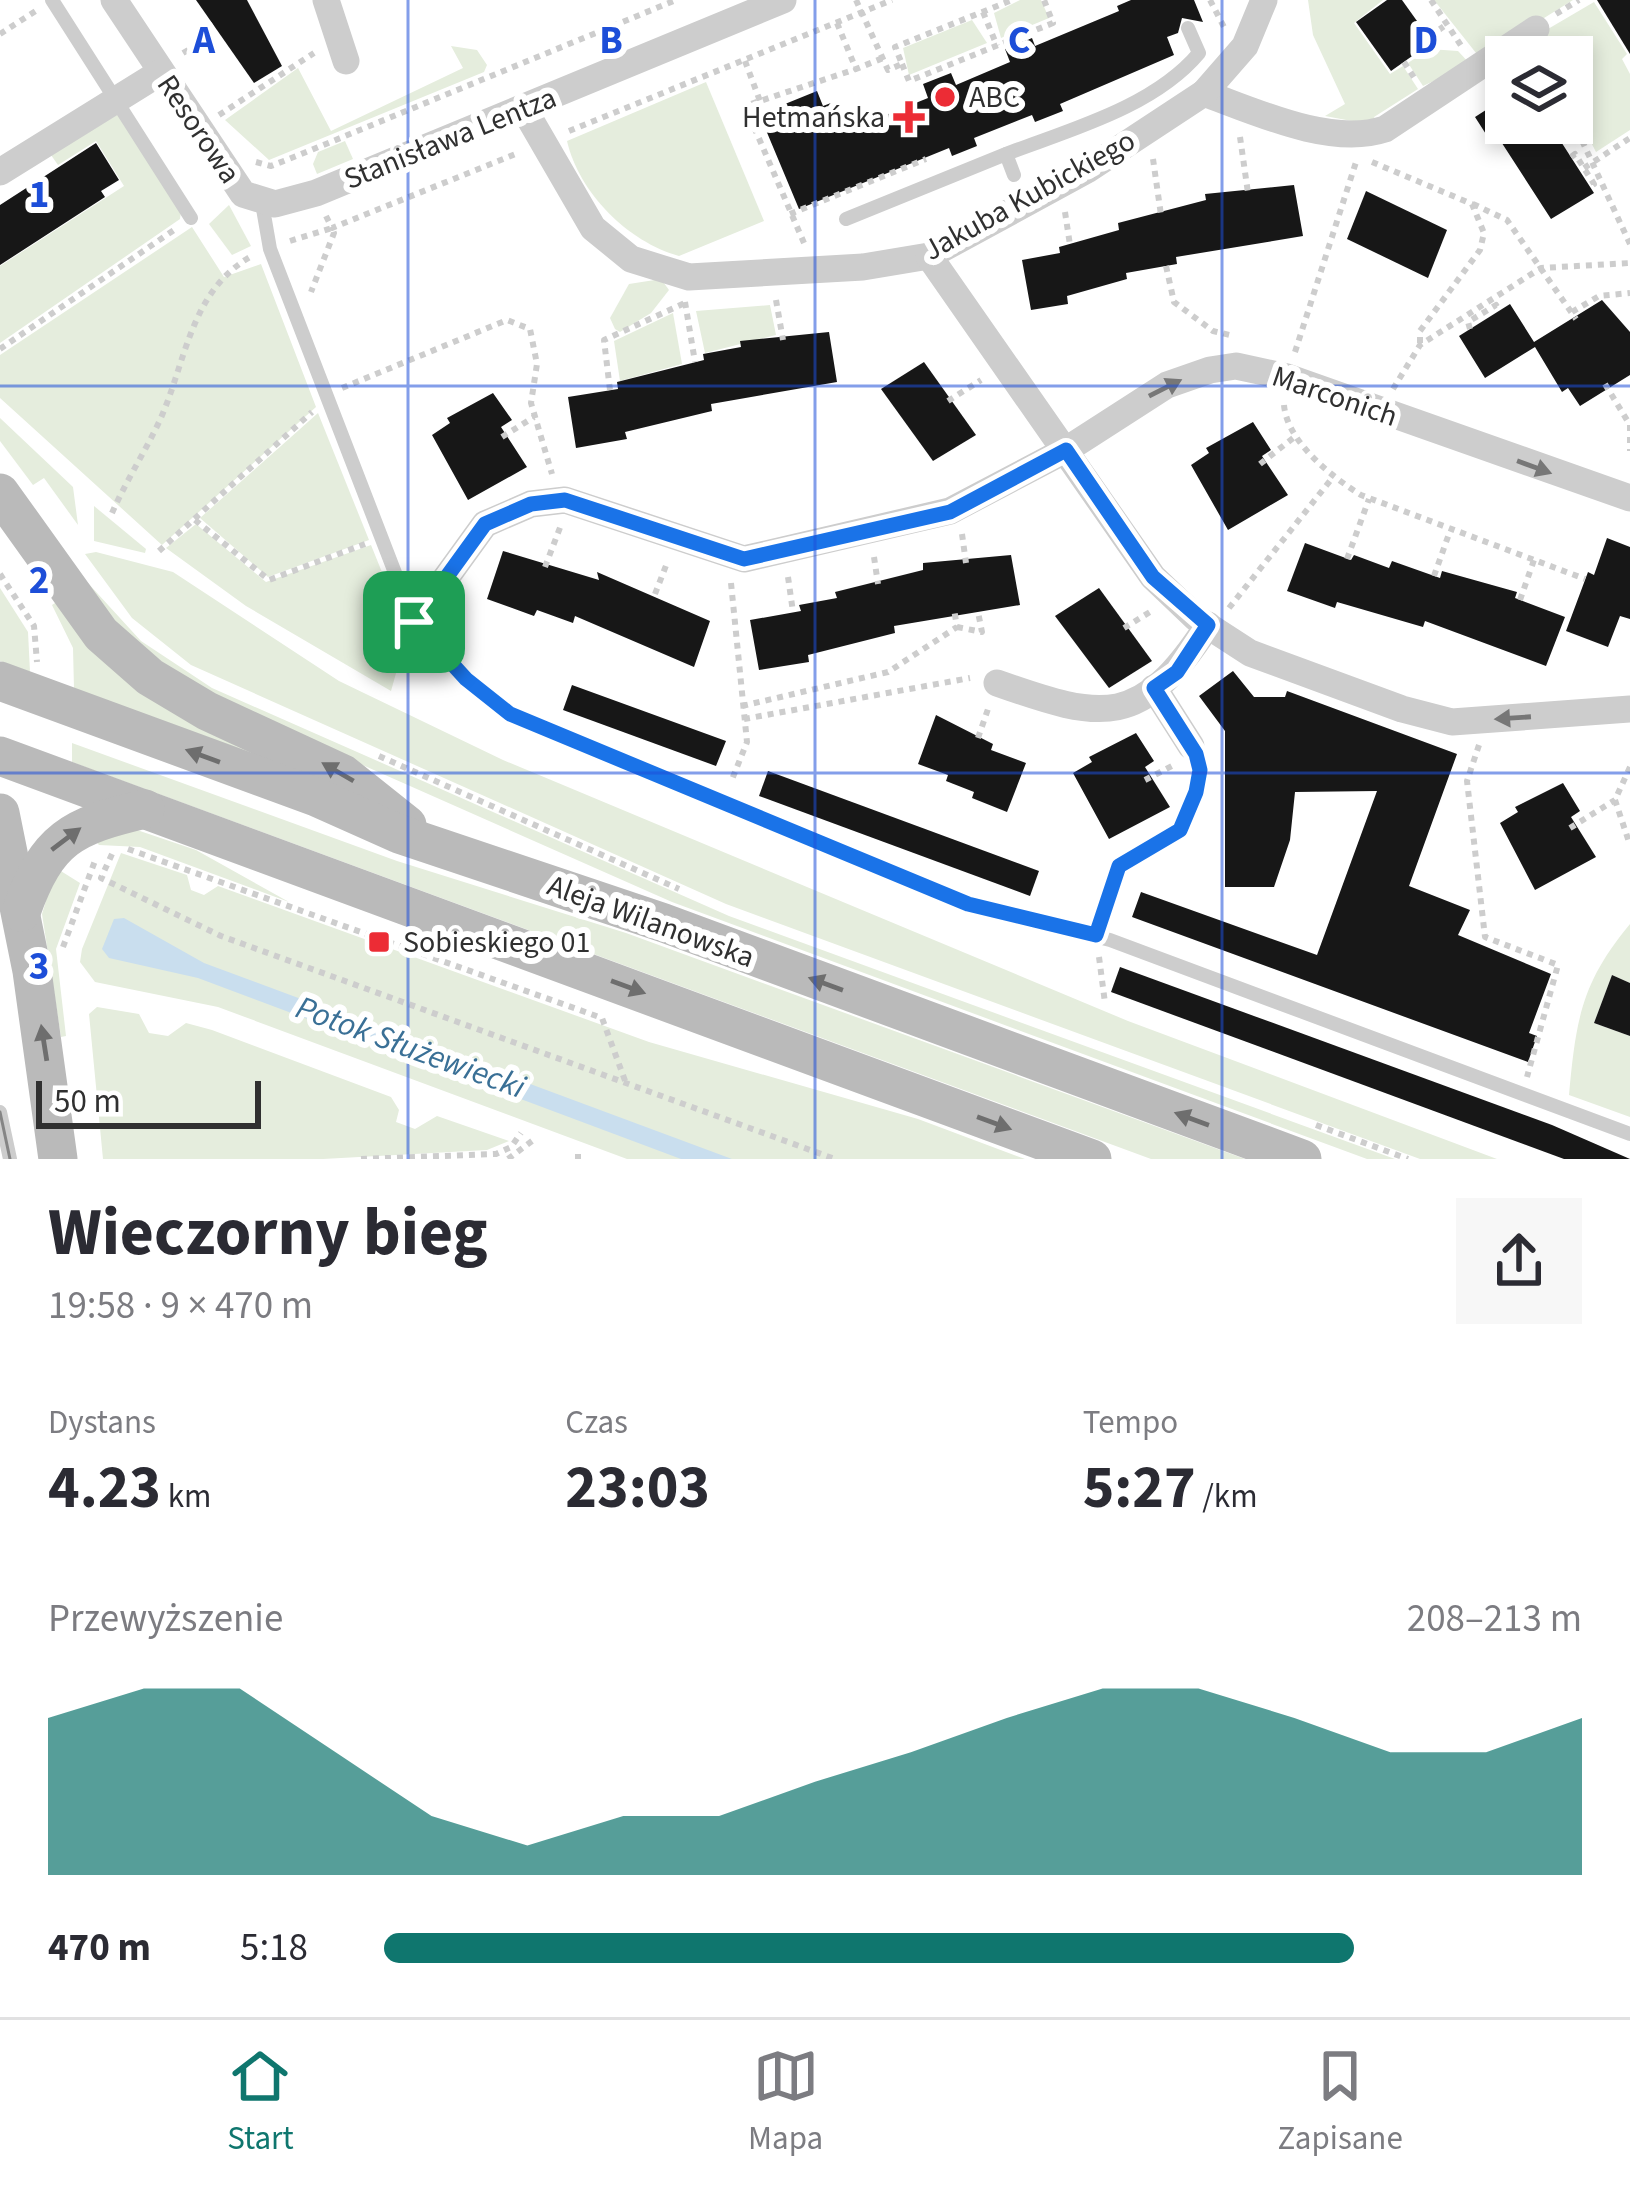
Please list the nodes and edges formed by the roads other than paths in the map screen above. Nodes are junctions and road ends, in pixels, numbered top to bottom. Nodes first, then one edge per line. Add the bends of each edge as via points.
1 (52, 0) edge
2 (114, 0) edge
3 (326, 0) edge
4 (783, 0) edge
5 (1264, 0) edge
6 (1188, 28) dead end
7 (1536, 29) dead end
8 (344, 48) road end
9 (170, 64) junction
10 (1204, 93) junction
11 (116, 100) junction
12 (524, 109) junction
13 (1006, 154) junction
14 (0, 172) edge
15 (1014, 175) dead end
16 (319, 200) joint
17 (262, 203) junction
18 (191, 218) road end
19 (846, 218) dead end
20 (929, 256) junction
21 (1066, 450) junction
22 (0, 493) edge
23 (1630, 498) edge
24 (1219, 616) junction
25 (414, 622) junction
26 (18, 680) edge
27 (985, 680) road end
28 (1154, 688) junction
29 (1630, 709) edge
30 (0, 714) edge
31 (93, 715) junction
32 (1185, 754) road end
33 (0, 756) edge
34 (146, 809) junction
35 (0, 813) edge
36 (429, 844) junction
37 (21, 912) junction
38 (0, 1112) edge
39 (1630, 1134) edge
40 (10, 1159) edge
41 (58, 1159) edge
42 (1092, 1159) edge
43 (1302, 1159) edge

1 - 11 lane
2 - 9 street, Resorowa
3 - 8 street
4 - 12 street, Stanisława Lentza
5 - 10 street, Jakuba Kubickiego via 1245,46
6 - 13 lane via 1199,53 1188,66 1108,114
7 - 10 street via 1385,129 1365,134 1276,118
9 - 11 street
9 - 17 street, Resorowa via 243,194
10 - 20 street, Jakuba Kubickiego via 1087,170
11 - 14 street
11 - 18 lane
12 - 16 street, Stanisława Lentza
12 - 20 street, Jakuba Kubickiego via 593,228 631,259 689,277
13 - 15 lane
13 - 19 lane
16 - 17 street, Resorowa
17 - 25 lane via 270,249
20 - 21 street
21 -> 23 street, Marconich via 1167,385 1236,366
21 - 24 street via 1153,577
21 - 25 street, Marconich via 950,512 744,559 531,504 485,524
36 -> 22 main road via 343,774 150,677 101,634
24 - 28 street via 1177,672
29 -> 24 street via 1452,722 1250,653
25 - 39 lane via 510,714 968,904 1096,935
26 - 31 main road, Aleja Wilanowska
27 - 28 street via 1087,712 1126,706
28 - 32 street
30 - 31 main road
36 -> 31 main road, Aleja Wilanowska
33 - 34 main road
37 -> 34 main road via 40,866 64,838
34 -> 42 main road
35 - 37 main road
43 -> 36 main road, Aleja Wilanowska
41 -> 37 main road
38 - 40 lane

